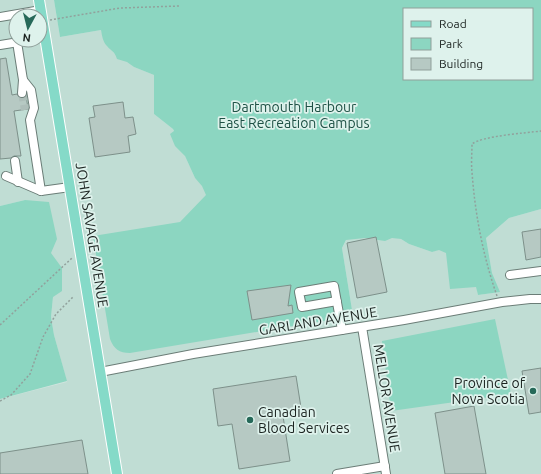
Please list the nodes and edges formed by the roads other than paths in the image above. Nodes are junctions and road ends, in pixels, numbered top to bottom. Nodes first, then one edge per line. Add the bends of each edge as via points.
1 (40, 5) edge
2 (0, 17) edge
3 (18, 48) edge
4 (45, 48) edge
5 (23, 80) junction
6 (22, 93) tunnel mouth
7 (25, 110) tunnel mouth
8 (30, 120) junction
9 (15, 161) dead end
10 (6, 176) dead end
11 (18, 182) junction
12 (70, 187) junction
13 (41, 191) junction
14 (541, 271) edge
15 (510, 275) dead end
16 (541, 299) edge
17 (336, 301) dead end
18 (362, 327) junction
19 (342, 330) junction
20 (100, 372) junction
21 (386, 470) edge
22 (117, 474) edge
23 (337, 474) edge

1 - 2 street
3 - 5 street
4 - 12 main road, JOHN SAVAGE AVENUE
5 - 6 street
5 - 8 street via 31,90 34,108
7 - 8 street
8 - 13 street
9 - 11 street
10 - 11 street
11 - 13 street
12 - 13 street
12 - 20 main road, JOHN SAVAGE AVENUE
14 - 15 street
16 - 18 street, GARLAND AVENUE via 502,302
17 - 19 street
18 - 19 street, GARLAND AVENUE
18 - 21 street, MELLOR AVENUE
19 - 20 street, GARLAND AVENUE
20 - 22 main road, JOHN SAVAGE AVENUE
21 - 23 street

